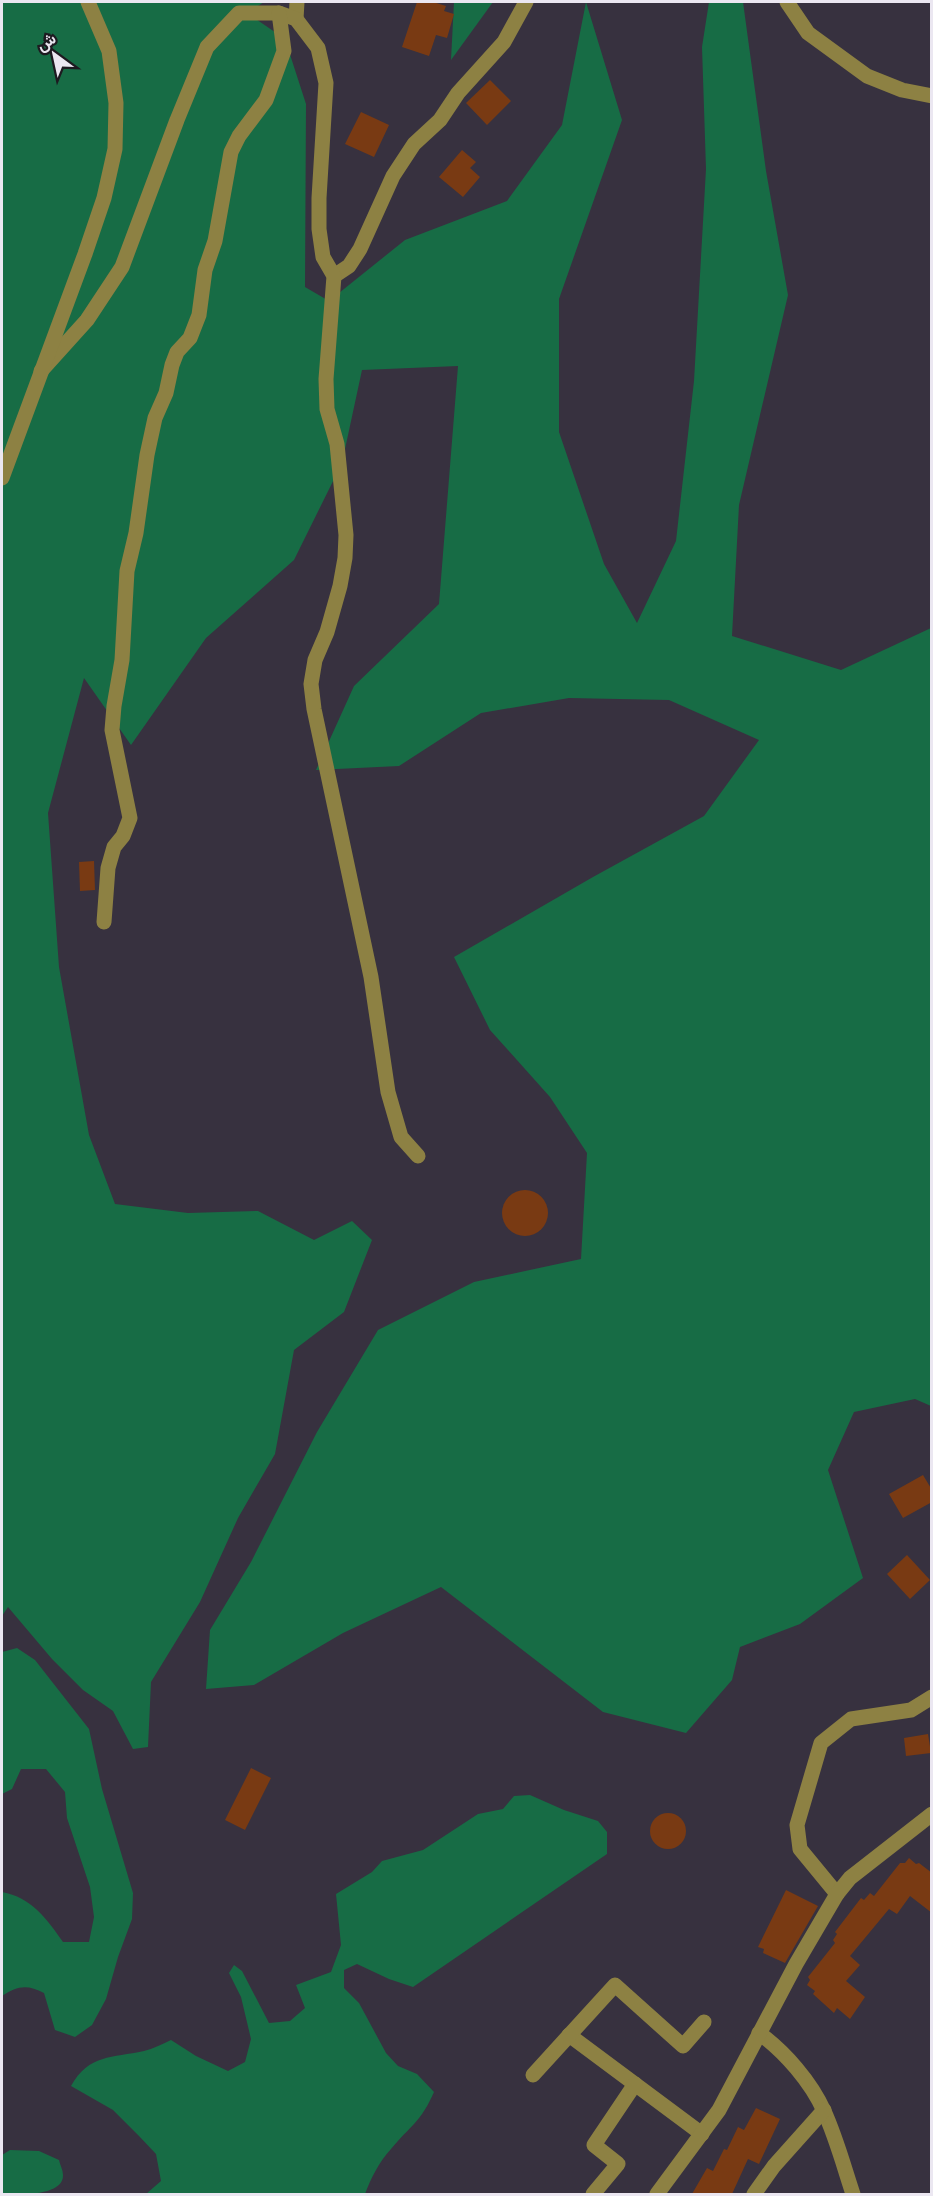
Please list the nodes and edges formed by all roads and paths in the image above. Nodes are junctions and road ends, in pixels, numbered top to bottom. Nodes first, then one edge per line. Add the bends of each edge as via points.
1 (88, 2) edge
2 (297, 2) edge
3 (526, 2) edge
4 (787, 2) edge
5 (279, 13) junction
6 (296, 20) junction
7 (932, 96) edge
8 (334, 276) junction
9 (41, 371) junction
10 (2, 477) edge
11 (104, 922) dead end
12 (418, 1156) dead end
13 (932, 1697) edge
14 (932, 1814) edge
15 (837, 1894) junction
16 (704, 2022) dead end
17 (759, 2033) junction
18 (569, 2035) junction
19 (533, 2075) dead end
20 (635, 2084) junction
21 (824, 2110) junction
22 (702, 2134) junction
23 (593, 2194) edge
24 (657, 2194) edge
25 (754, 2194) edge
26 (853, 2194) edge

1 - 9 street via 109,51 116,103 115,149 100,209
2 - 6 street
3 - 8 street via 504,42 458,93 441,120 414,144 393,176 360,249 349,266
4 - 7 street via 808,33 867,76 902,90
5 - 6 street
5 - 9 street via 239,13 207,48 122,267 87,320
5 - 11 street via 284,51 266,100 231,152 199,315 190,338 177,352 172,365 147,454 127,572 122,660 112,730 130,818 108,868
6 - 8 street via 318,48 326,83 319,229 323,257
8 - 12 street via 327,409 337,444 345,558 311,684 318,735 371,976 390,1100 401,1137
9 - 10 street
13 - 15 street via 911,1710 850,1719 821,1743 797,1825 800,1849
14 - 15 street via 850,1878
15 - 17 street
16 - 18 street via 683,2046 615,1985
17 - 21 street via 794,2064
17 - 22 street via 719,2110
18 - 19 street
18 - 20 street
20 - 22 street
20 - 23 street via 594,2145 618,2164
21 - 25 street
21 - 26 street
22 - 24 street

